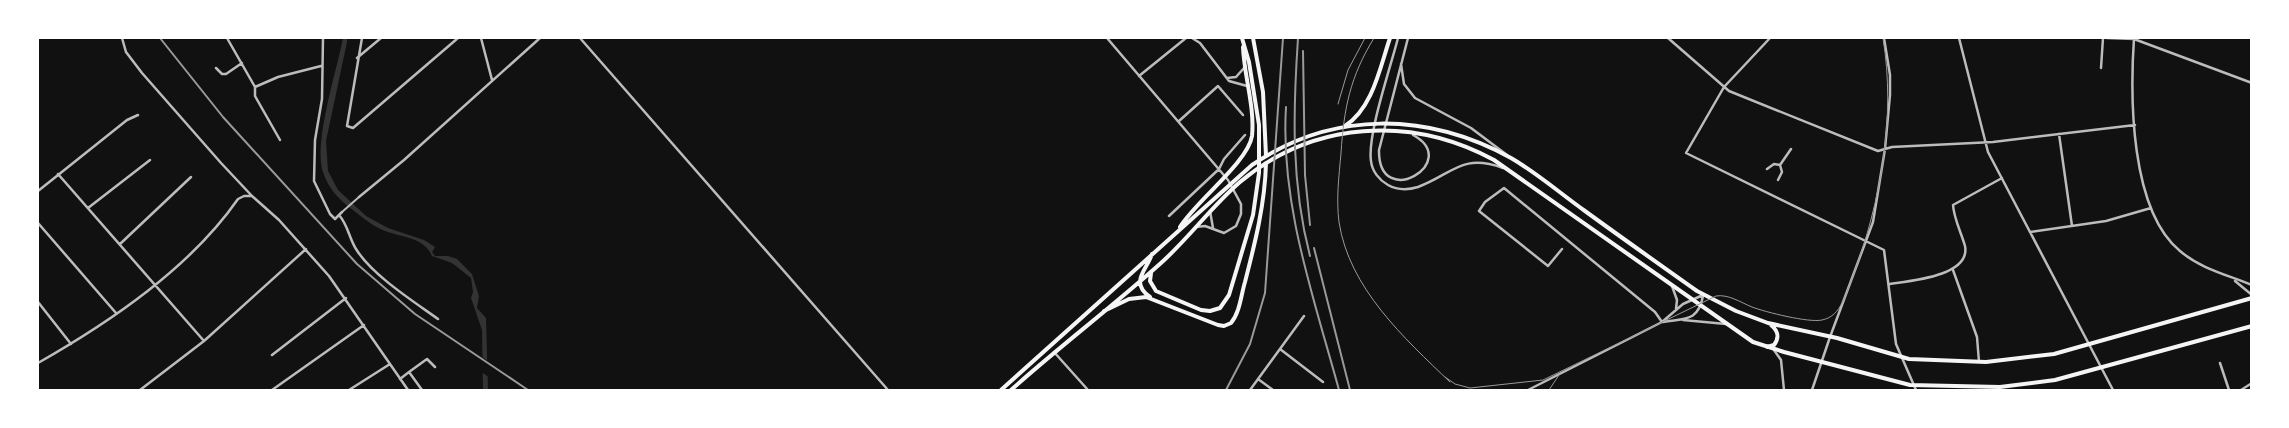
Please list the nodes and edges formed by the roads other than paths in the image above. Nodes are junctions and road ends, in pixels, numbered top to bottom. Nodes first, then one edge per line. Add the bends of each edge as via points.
1 (122, 38) edge
2 (227, 38) edge
3 (323, 38) edge
4 (362, 38) edge
5 (381, 38) edge
6 (458, 38) edge
7 (481, 38) edge
8 (540, 38) edge
9 (580, 38) edge
10 (1107, 38) edge
11 (1186, 38) edge
12 (1192, 38) edge
13 (1242, 38) edge
14 (1253, 38) edge
15 (1390, 38) edge
16 (1398, 38) edge
17 (1408, 38) edge
18 (1668, 38) edge
19 (1770, 38) edge
20 (1884, 38) edge
21 (1959, 38) edge
22 (2103, 38) edge
23 (2107, 38) edge
24 (2134, 38) edge
25 (1243, 43) junction
26 (357, 58) junction
27 (1401, 62) junction
28 (242, 63) junction
29 (321, 66) junction
30 (1244, 67) junction
31 (216, 68) dead end
32 (2101, 68) dead end
33 (1139, 76) junction
34 (1227, 78) junction
35 (492, 80) junction
36 (2252, 83) edge
37 (1247, 86) junction
38 (255, 87) junction
39 (1724, 87) junction
40 (138, 114) dead end
41 (1244, 115) dead end
42 (1179, 121) junction
43 (2135, 125) junction
44 (1343, 127) junction
45 (1402, 130) junction
46 (2059, 134) junction
47 (1245, 135) dead end
48 (280, 140) dead end
49 (1985, 142) junction
50 (1886, 148) junction
51 (1791, 149) dead end
52 (1512, 159) junction
53 (150, 160) dead end
54 (1780, 165) junction
55 (1219, 169) junction
56 (1505, 169) junction
57 (1767, 169) dead end
58 (58, 174) junction
59 (191, 177) dead end
60 (2002, 178) junction
61 (1778, 180) dead end
62 (38, 190) edge
63 (252, 196) junction
64 (359, 197) joint
65 (88, 208) junction
66 (2151, 208) junction
67 (1210, 210) junction
68 (341, 214) junction
69 (1170, 216) dead end
70 (38, 223) edge
71 (2072, 226) junction
72 (1195, 228) junction
73 (1213, 229) junction
74 (1177, 231) junction
75 (2030, 232) junction
76 (1867, 240) junction
77 (120, 244) junction
78 (1562, 249) dead end
79 (306, 250) junction
80 (1152, 254) junction
81 (1953, 270) junction
82 (1152, 271) junction
83 (1140, 281) junction
84 (2236, 281) junction
85 (155, 284) junction
86 (1889, 284) junction
87 (2252, 285) edge
88 (1672, 286) junction
89 (1704, 295) junction
90 (2252, 297) edge
91 (346, 298) junction
92 (1151, 298) junction
93 (1692, 300) junction
94 (38, 302) edge
95 (1701, 307) junction
96 (1676, 310) junction
97 (1102, 312) junction
98 (116, 313) junction
99 (1304, 316) dead end
100 (438, 319) dead end
101 (1681, 320) junction
102 (1662, 322) junction
103 (1768, 323) junction
104 (1726, 324) junction
105 (364, 325) junction
106 (2252, 326) edge
107 (1830, 337) junction
108 (204, 341) junction
109 (71, 344) junction
110 (2090, 344) junction
111 (1765, 346) junction
112 (1280, 349) junction
113 (1773, 349) junction
114 (1054, 352) junction
115 (272, 355) dead end
116 (1901, 357) junction
117 (1822, 362) junction
118 (1979, 362) junction
119 (38, 363) edge
120 (2220, 363) dead end
121 (390, 364) junction
122 (435, 367) dead end
123 (2102, 368) junction
124 (409, 372) junction
125 (400, 379) junction
126 (1258, 379) junction
127 (1323, 382) dead end
128 (2252, 383) edge
129 (1913, 385) junction
130 (2246, 389) edge
131 (140, 390) edge
132 (272, 390) edge
133 (349, 390) edge
134 (408, 390) edge
135 (422, 390) edge
136 (888, 390) edge
137 (1001, 390) edge
138 (1010, 390) edge
139 (1088, 390) edge
140 (1250, 390) edge
141 (1273, 390) edge
142 (1528, 390) edge
143 (1784, 390) edge
144 (1812, 390) edge
145 (1916, 390) edge
146 (2114, 390) edge
147 (2228, 390) edge
148 (2241, 390) edge

1 - 63 street via 126,52 142,73
2 - 28 street
3 - 29 street
4 - 26 street
5 - 26 street
6 - 26 street via 350,128 347,126
7 - 35 street
8 - 35 street
9 - 136 street
10 - 33 street
11 - 33 street
12 - 34 street via 1200,43
13 - 25 main road
14 - 92 main road via 1263,92 1265,181 1260,218 1239,306 1233,320 1226,325 1218,325
15 - 44 main road via 1365,106 1354,120
16 - 56 street via 1371,146 1372,165 1380,178 1390,186 1406,189 1418,187 1470,163 1488,163
17 - 27 street
18 - 39 street
19 - 39 street
20 - 50 street via 1890,82
21 - 49 street
22 - 32 street
23 - 24 street
24 - 36 street
24 - 43 street
25 - 30 main road
25 - 82 main road via 1254,91 1260,150 1255,203 1231,290 1223,306 1206,311 1159,293 1150,281
27 - 45 street via 1379,155 1386,173 1405,180 1422,172 1428,154 1419,139
27 - 52 street via 1404,84 1415,98 1471,128
28 - 31 street via 224,75
28 - 38 street
29 - 38 street via 284,74
29 - 68 street via 322,99 315,140 314,181 330,214 335,219
30 - 34 street via 1238,76
30 - 37 main road
33 - 42 street
34 - 37 street via 1231,83
35 - 64 street
37 - 74 main road via 1252,136 1244,153
38 - 48 street via 255,96
39 - 50 street via 1875,150
39 - 76 street via 1686,153
40 - 58 street
41 - 42 street via 1218,86
42 - 55 street
43 - 46 street
43 - 66 street via 2136,156
44 - 52 main road via 1395,123 1430,127 1456,134
44 - 74 main road via 1280,148 1252,165
45 - 56 main road via 1462,145
45 - 67 main road via 1349,132 1304,144 1264,164
46 - 49 street
46 - 71 street
47 - 55 street
49 - 50 street
49 - 60 street
50 - 76 street
51 - 54 street
52 - 89 main road
53 - 65 street
54 - 57 street via 1774,164
54 - 61 street via 1782,172
55 - 69 street
55 - 73 street via 1237,194 1241,214 1230,231
56 - 88 main road
58 - 62 street
58 - 65 street
59 - 77 street
60 - 75 street
60 - 81 street via 1952,205 1965,251 1962,263
63 - 79 street
63 - 85 street via 238,199 212,233
64 - 68 street
65 - 77 street
66 - 71 street via 2106,221
66 - 84 street via 2177,250
67 - 72 main road
67 - 73 street
68 - 100 street via 355,249 365,262
70 - 98 street
71 - 75 street
72 - 73 street
72 - 82 main road
74 - 80 main road
75 - 110 street
76 - 86 street via 1885,251
76 - 107 street
77 - 85 street
78 - 102 street via 1548,266 1479,211 1485,202 1505,189 1655,312
79 - 91 street
79 - 108 street
80 - 83 main road
80 - 137 main road
81 - 86 street
81 - 118 street via 1977,337
82 - 83 main road
83 - 92 main road via 1142,290
83 - 97 main road
84 - 87 street
84 - 90 street
85 - 98 street
85 - 108 street
86 - 116 street via 1895,341
88 - 93 main road
88 - 96 street via 1677,300
89 - 93 street
89 - 95 street
89 - 103 main road
90 - 110 main road
91 - 105 street
91 - 115 street
92 - 97 main road via 1133,298
93 - 95 main road
93 - 96 street
94 - 109 street
95 - 101 street via 1694,316
95 - 104 main road
96 - 102 street
97 - 114 main road
98 - 109 street
99 - 112 street
101 - 102 street
101 - 104 street
102 - 142 street
103 - 107 main road
103 - 111 main road via 1776,329 1778,337 1774,345
104 - 111 main road via 1742,336
105 - 121 street
105 - 132 street
106 - 123 main road
107 - 116 main road
107 - 117 street
108 - 131 street
109 - 119 street
110 - 118 main road via 2043,356
110 - 123 street
111 - 113 main road
112 - 126 street
112 - 127 street
113 - 117 main road
113 - 143 street via 1781,360
114 - 138 main road
114 - 139 street
116 - 118 main road
116 - 129 street
117 - 129 main road
117 - 144 street
120 - 147 street
121 - 125 street
121 - 133 street
122 - 124 street via 427,359
123 - 129 main road via 2055,380 2005,387
123 - 146 street
124 - 125 street
124 - 135 street
125 - 134 street
126 - 140 street
126 - 141 street
128 - 130 street
129 - 145 street
130 - 148 street

